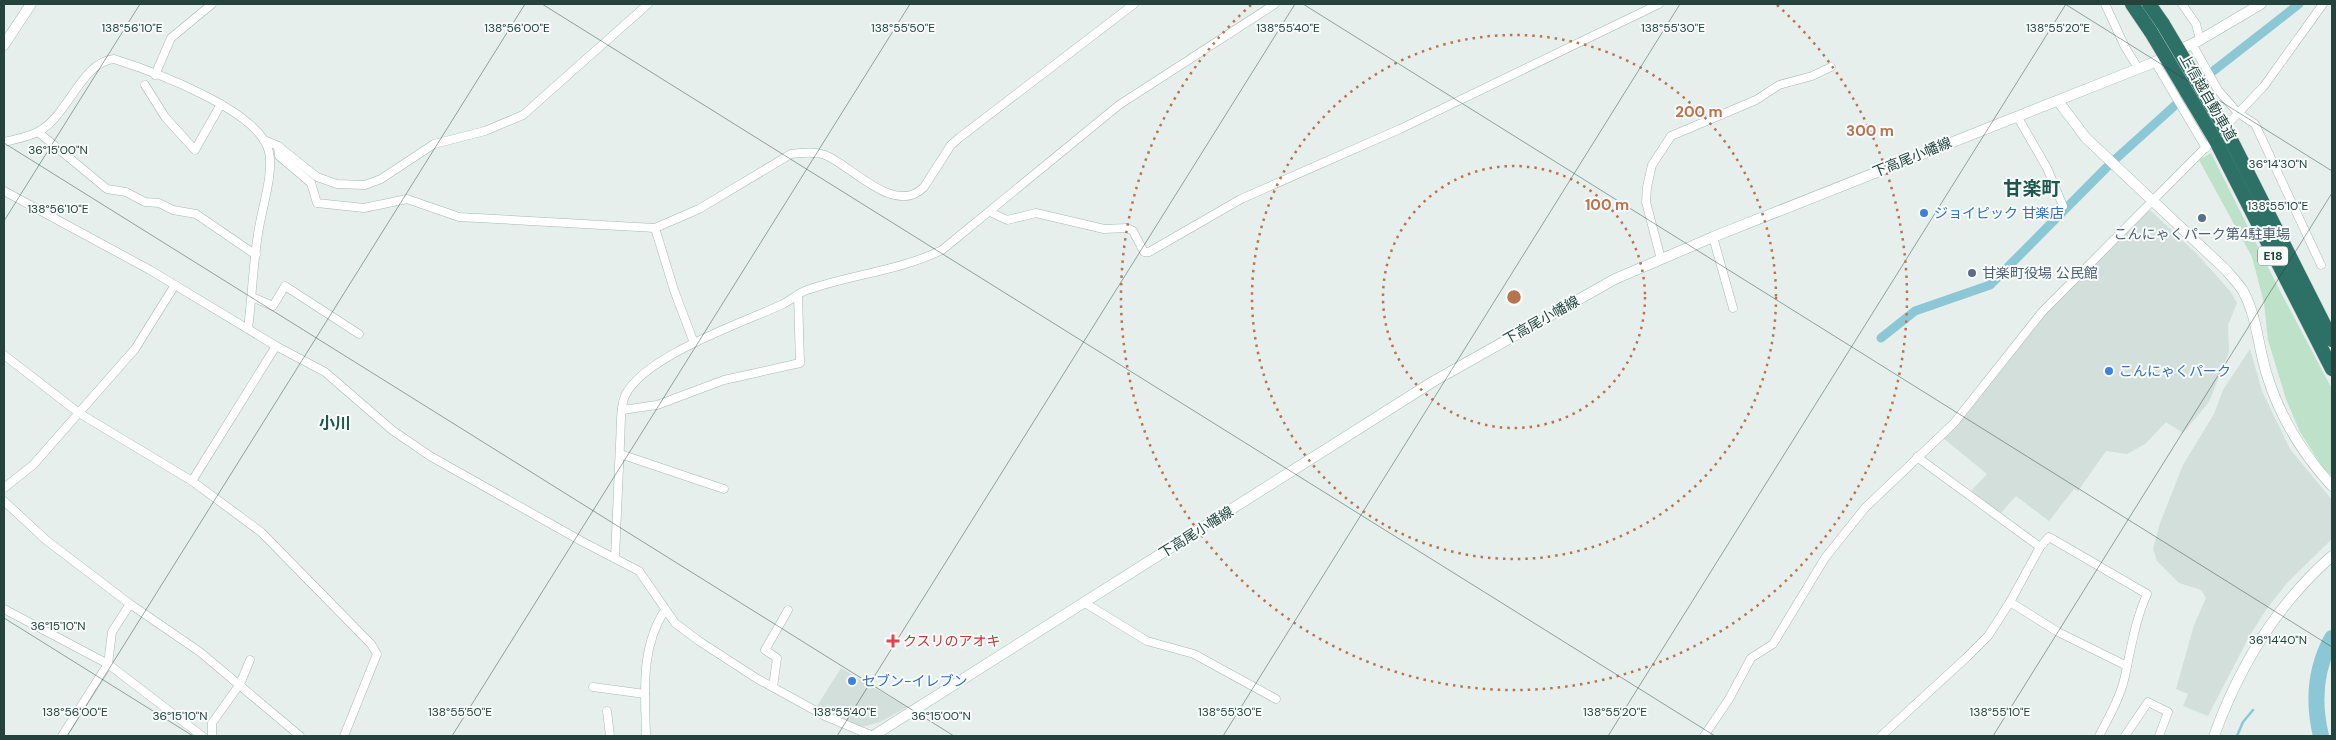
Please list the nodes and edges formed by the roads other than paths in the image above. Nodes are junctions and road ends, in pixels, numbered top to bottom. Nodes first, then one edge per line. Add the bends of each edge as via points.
1 (31, 4) edge
2 (212, 4) edge
3 (648, 4) edge
4 (1134, 4) edge
5 (1275, 4) edge
6 (1659, 4) edge
7 (2105, 4) edge
8 (2132, 4) edge
9 (2149, 4) edge
10 (2182, 4) edge
11 (2261, 4) edge
12 (2323, 4) edge
13 (5, 41) edge
14 (2196, 42) junction
15 (2155, 62) junction
16 (1831, 67) dead end
17 (2138, 68) junction
18 (155, 75) junction
19 (145, 85) dead end
20 (2058, 101) junction
21 (221, 104) junction
22 (2238, 113) junction
23 (2017, 116) junction
24 (38, 132) junction
25 (264, 140) junction
26 (2216, 141) junction
27 (4, 142) edge
28 (278, 146) junction
29 (4, 191) edge
30 (2152, 200) junction
31 (2063, 206) dead end
32 (990, 212) junction
33 (656, 228) junction
34 (1712, 237) junction
35 (256, 255) junction
36 (1661, 259) junction
37 (2321, 265) dead end
38 (175, 285) junction
39 (798, 295) junction
40 (252, 297) junction
41 (1733, 308) dead end
42 (248, 329) junction
43 (359, 334) dead end
44 (2332, 340) edge
45 (694, 343) junction
46 (276, 346) junction
47 (4, 355) edge
48 (2332, 369) edge
49 (622, 410) junction
50 (79, 413) junction
51 (620, 454) junction
52 (1916, 457) junction
53 (192, 481) junction
54 (2332, 486) edge
55 (4, 488) edge
56 (724, 489) dead end
57 (4, 501) edge
58 (2040, 547) junction
59 (2332, 556) edge
60 (615, 558) junction
61 (1085, 602) junction
62 (2010, 602) junction
63 (130, 604) junction
64 (4, 609) edge
65 (665, 610) junction
66 (788, 610) dead end
67 (250, 660) dead end
68 (108, 664) junction
69 (2127, 666) junction
70 (240, 684) junction
71 (593, 687) dead end
72 (774, 687) junction
73 (645, 694) junction
74 (1276, 699) dead end
75 (607, 711) dead end
76 (62, 736) edge
77 (202, 736) edge
78 (212, 736) edge
79 (300, 736) edge
80 (344, 736) edge
81 (610, 736) edge
82 (646, 736) edge
83 (873, 736) edge
84 (1704, 736) edge
85 (1881, 736) edge
86 (2099, 736) edge
87 (2125, 736) edge
88 (2159, 736) edge
89 (2214, 736) edge

1 - 13 main road
2 - 18 street via 171,38
3 - 28 street via 523,115 485,131 434,144 380,179 365,185 337,184 317,177
4 - 33 street via 959,138 919,193 896,195 881,190 826,156 806,152 790,154 699,209
5 - 32 street via 1119,105
6 - 32 street via 1400,130 1241,199 1149,252 1144,252 1127,228 1104,229 1036,213 1007,220
7 - 17 street
8 - 26 highway, 上信越自動車道 / E18, bridge
9 - 26 highway, 上信越自動車道 / E18, bridge via 2163,24
10 - 14 street via 2196,24
11 - 14 main road, 下高尾小幡線
12 - 22 street via 2264,86
14 - 15 main road, 下高尾小幡線
14 - 22 street via 2218,90
15 - 17 main road, 下高尾小幡線
15 - 26 street
16 - 36 street via 1779,85 1756,100 1671,136 1652,165 1647,188 1646,202
17 - 20 main road, 下高尾小幡線
18 - 21 street
18 - 24 street via 114,59 105,59 96,65 55,118
19 - 21 street via 165,117 195,150
20 - 23 main road, 下高尾小幡線
20 - 30 main road via 2086,138
21 - 25 street via 256,128
22 - 26 street
22 - 37 street via 2250,118 2261,135
23 - 31 street via 2047,168
23 - 34 main road, 下高尾小幡線
24 - 27 street
24 - 35 street via 107,189 196,214
25 - 28 street
25 - 35 street via 270,153 270,164
26 - 30 street
26 - 44 highway, 上信越自動車道 / E18
26 - 48 highway, 上信越自動車道 / E18
28 - 33 street via 279,156 311,183 317,204 364,208 407,199 459,217
29 - 38 street
30 - 52 street via 2042,312 1954,423
30 - 54 main road via 2241,288 2251,311 2266,372 2286,423 2298,444
32 - 39 street via 942,250 920,261 836,281
33 - 45 street
34 - 36 main road, 下高尾小幡線
34 - 41 street
35 - 40 street
36 - 61 main road, 下高尾小幡線 via 1573,302 1434,381
38 - 42 street
38 - 50 street via 135,349
39 - 45 street
39 - 49 street via 800,362 724,380 657,405
40 - 42 street
40 - 43 street via 273,306 286,286
42 - 46 street
45 - 49 street via 639,377 623,401
46 - 53 street
46 - 60 street via 325,372 366,410 430,456
47 - 50 street
49 - 51 street
50 - 53 street
50 - 55 street via 33,465
51 - 56 street
51 - 60 street
52 - 58 street
52 - 84 street via 1865,508 1825,558 1773,644 1751,658
53 - 80 street via 276,544 377,654
57 - 63 street via 46,540
58 - 62 street
58 - 69 street via 2049,537 2147,594 2138,612
59 - 89 main road via 2298,589 2261,638
60 - 65 street via 639,571
61 - 74 street via 1147,641 1194,654
61 - 83 main road, 下高尾小幡線
62 - 69 street via 2058,632
62 - 85 street via 1988,636 1967,658
63 - 68 street via 112,632
63 - 70 street
64 - 68 street
65 - 72 street via 675,624 699,641
65 - 73 street via 646,657
66 - 72 street via 765,650 777,658
67 - 70 street
68 - 76 street
68 - 77 street
69 - 86 street via 2114,708
70 - 78 street via 212,723
70 - 79 street
71 - 73 street
72 - 83 street via 825,716
73 - 82 street
75 - 81 street
87 - 88 street via 2148,702 2168,712

